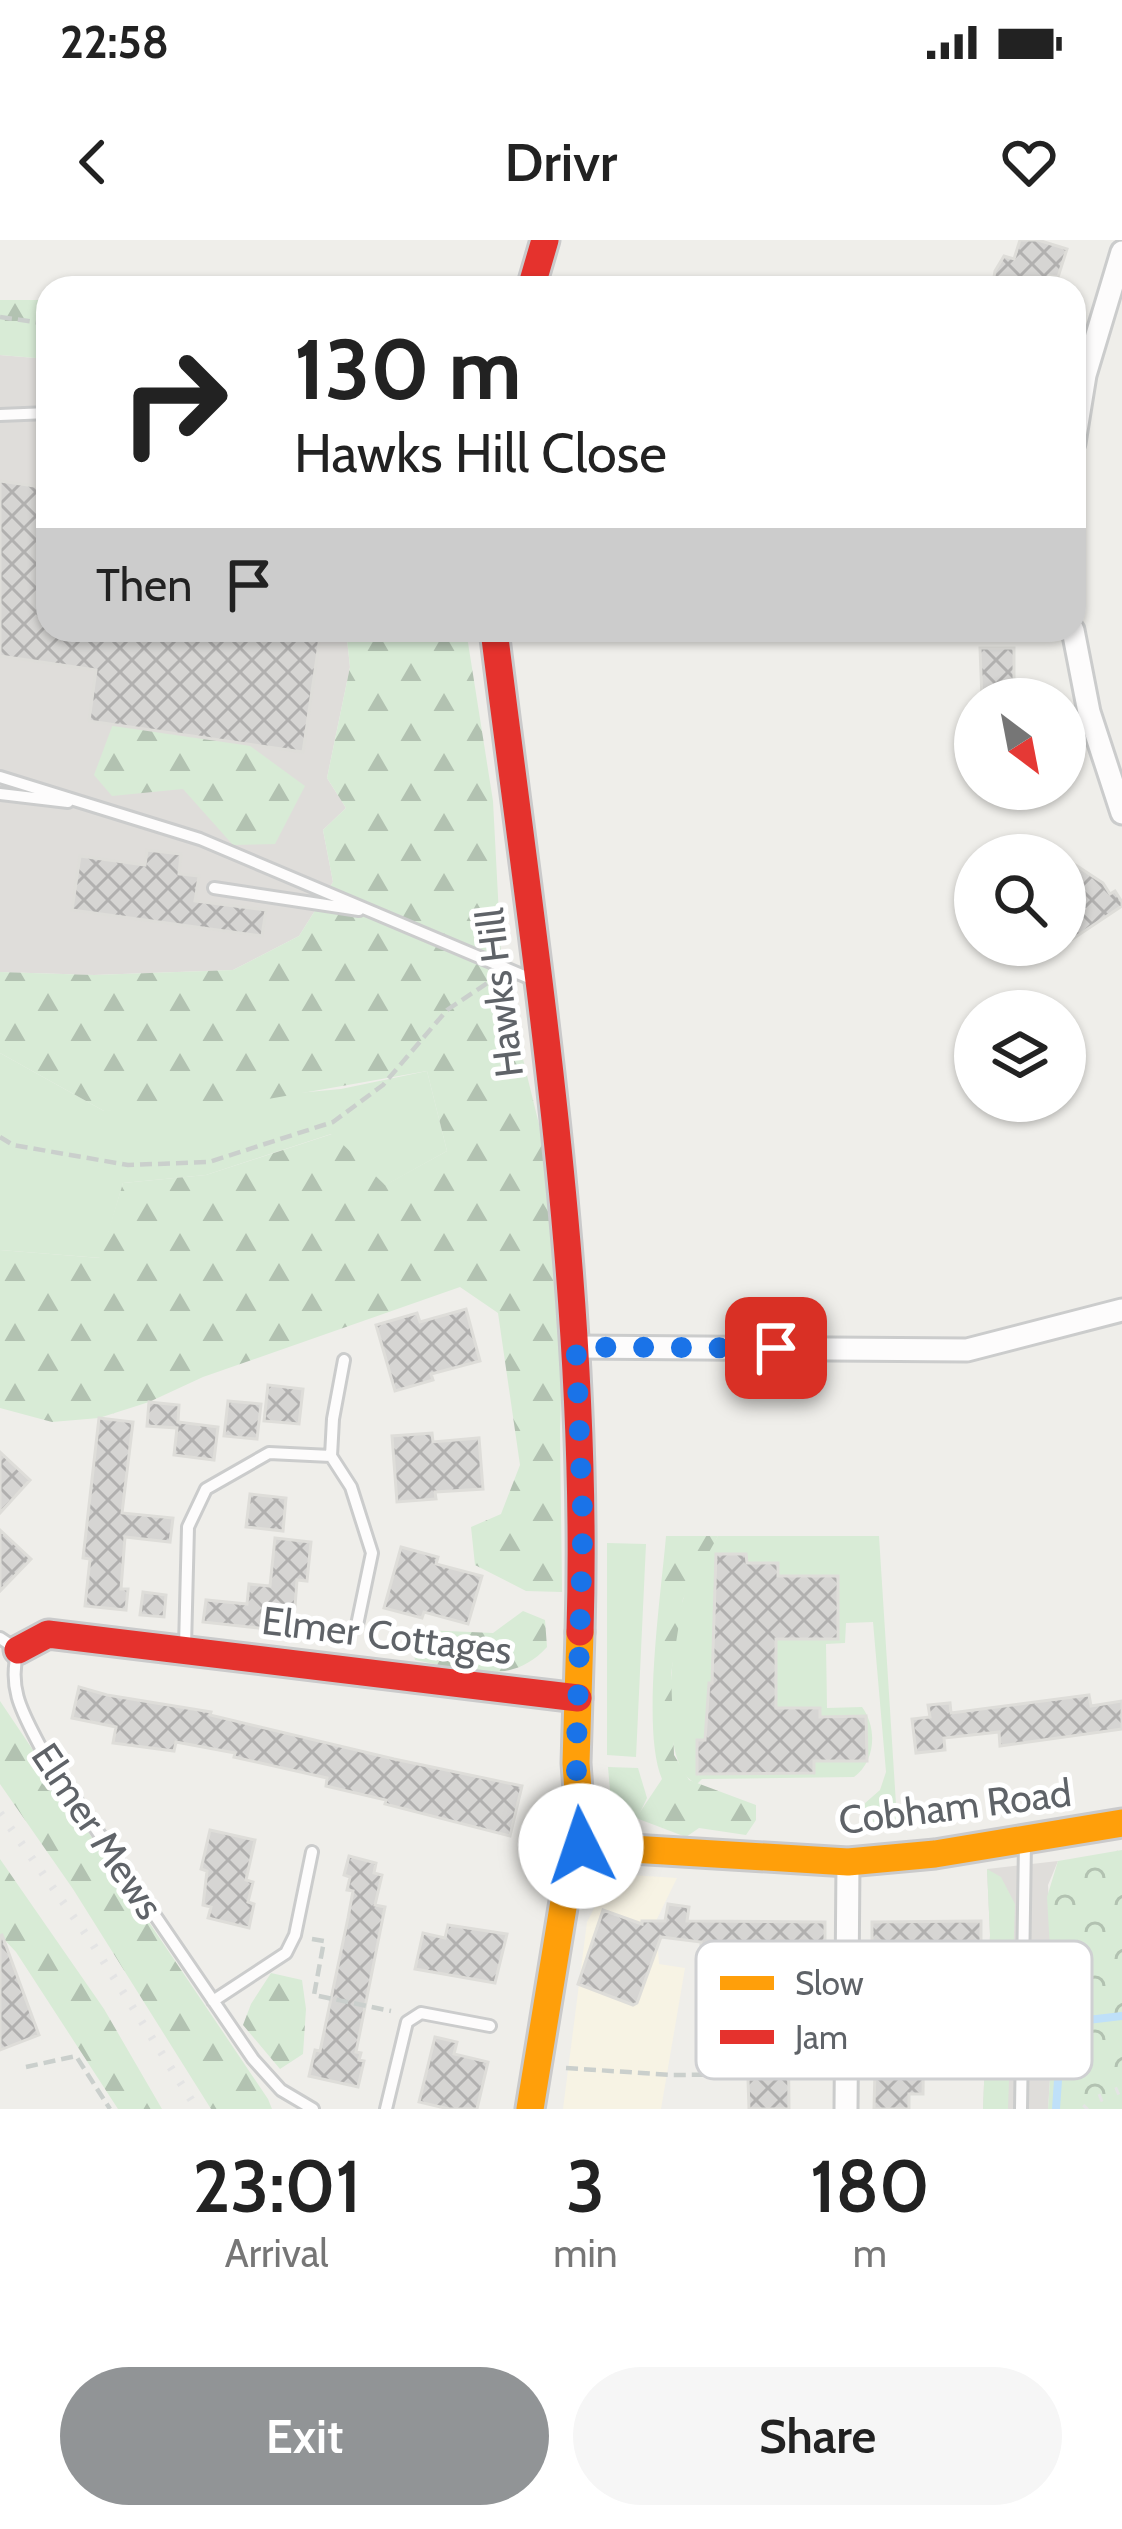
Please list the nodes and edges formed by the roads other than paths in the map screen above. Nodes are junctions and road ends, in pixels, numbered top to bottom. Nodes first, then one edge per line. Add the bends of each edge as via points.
1 (545, 240) edge
2 (1122, 251) edge
3 (534, 276) edge
4 (1086, 372) edge
5 (36, 414) edge
6 (0, 415) edge
7 (495, 642) edge
8 (1075, 642) edge
9 (0, 777) edge
10 (0, 794) edge
11 (95, 805) junction
12 (1122, 813) edge
13 (214, 888) dead end
14 (377, 913) junction
15 (536, 981) junction
16 (1122, 1310) edge
17 (576, 1347) junction
18 (344, 1360) dead end
19 (331, 1456) junction
20 (357, 1625) dead end
21 (9, 1644) edge
22 (185, 1648) junction
23 (578, 1698) junction
24 (1122, 1823) edge
25 (1025, 1839) junction
26 (581, 1846) junction
27 (312, 1852) dead end
28 (848, 1862) junction
29 (847, 1941) edge
30 (1023, 1941) edge
31 (213, 2001) junction
32 (490, 2026) dead end
33 (1021, 2079) edge
34 (313, 2109) edge
35 (386, 2109) edge
36 (530, 2109) edge
37 (1021, 2109) edge

1 - 3 main road
2 - 4 street
5 - 6 lane
7 - 15 main road, Hawks Hill
8 - 12 street
9 - 11 lane
10 - 11 lane
11 - 14 lane
13 - 14 lane
14 - 15 lane
15 - 17 main road, Hawks Hill
16 - 17 street via 967,1350
17 - 23 main road, Hawks Hill
18 - 19 lane
19 - 20 lane via 351,1487 372,1553
19 - 22 lane via 269,1453 206,1489 188,1527
21 - 22 main road, Elmer Cottages via 48,1634
21 - 31 lane, Elmer Mews via 14,1695 42,1750
22 - 23 main road, Elmer Cottages
23 - 26 main road, Hawks Hill
24 - 25 main road, Cobham Road
25 - 28 main road, Cobham Road
25 - 30 lane
26 - 28 main road, Cobham Road
26 - 36 main road via 566,1889
27 - 31 lane via 286,1953
28 - 29 street
31 - 34 lane, Elmer Mews via 281,2090
32 - 35 lane via 421,2013 406,2022
33 - 37 lane

